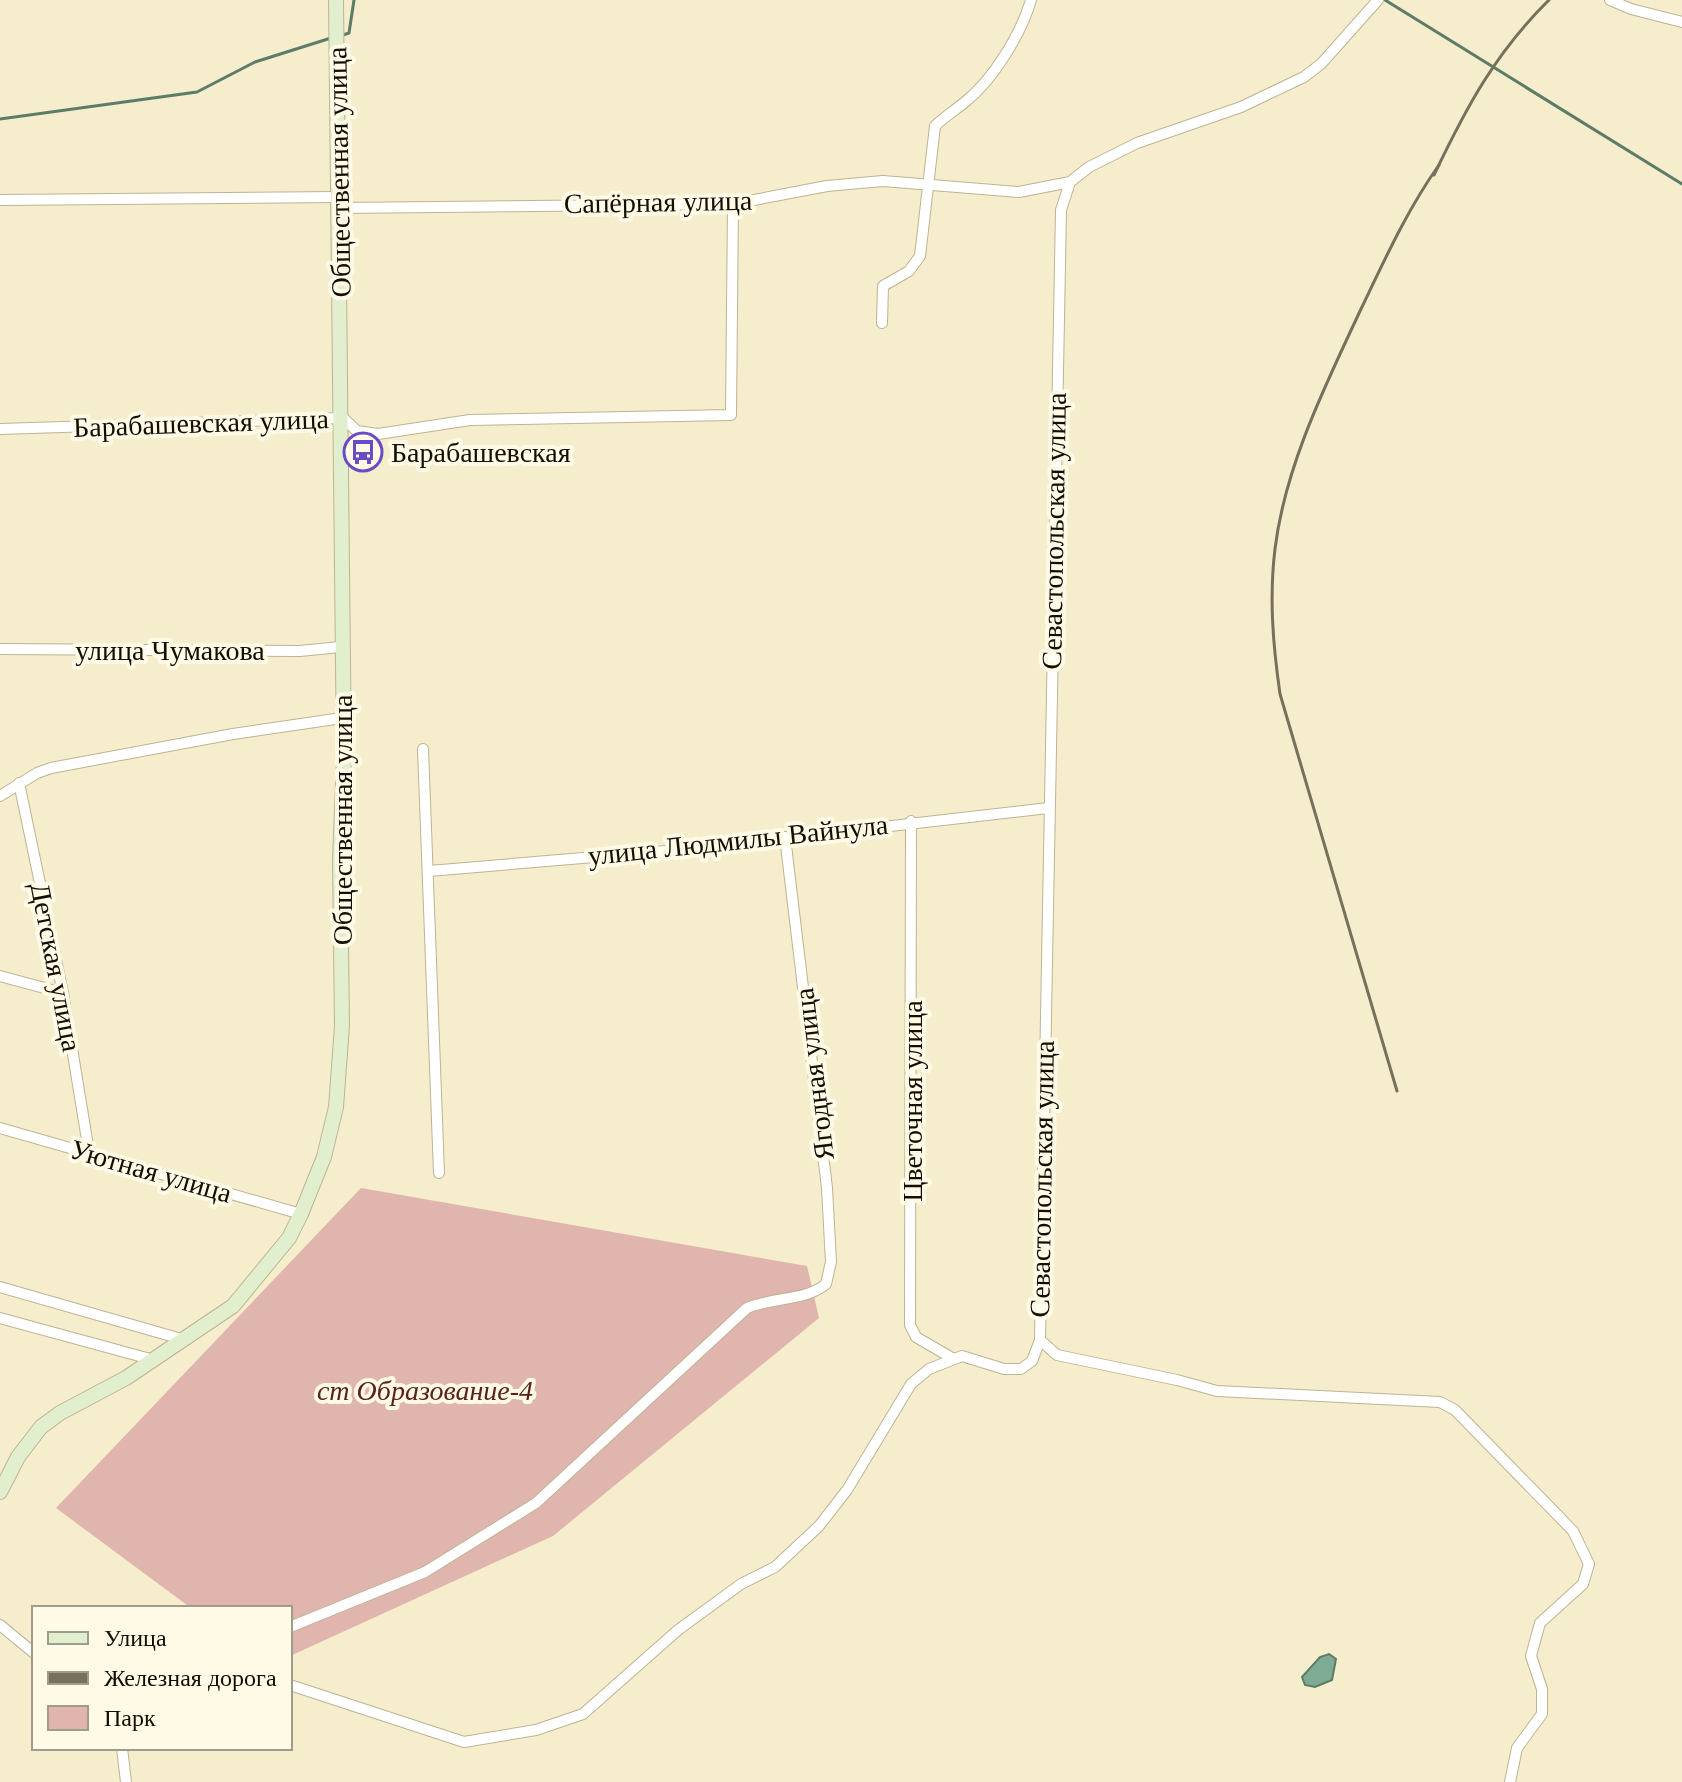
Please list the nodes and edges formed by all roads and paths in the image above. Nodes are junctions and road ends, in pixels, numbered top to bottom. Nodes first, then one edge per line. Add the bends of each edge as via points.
1 (336, 0) edge
2 (1031, 0) edge
3 (1378, 0) edge
4 (1610, 0) edge
5 (1682, 22) edge
6 (1070, 182) junction
7 (927, 183) junction
8 (0, 200) edge
9 (339, 203) junction
10 (733, 204) junction
11 (882, 323) dead end
12 (343, 418) junction
13 (0, 429) edge
14 (340, 647) junction
15 (0, 649) edge
16 (342, 718) junction
17 (423, 749) dead end
18 (19, 783) junction
19 (0, 796) edge
20 (1048, 808) junction
21 (911, 821) junction
22 (785, 837) junction
23 (429, 871) junction
24 (0, 976) edge
25 (63, 993) junction
26 (0, 1128) edge
27 (89, 1152) junction
28 (439, 1173) dead end
29 (301, 1214) junction
30 (0, 1287) edge
31 (0, 1318) edge
32 (185, 1340) junction
33 (1040, 1340) junction
34 (952, 1358) junction
35 (154, 1360) junction
36 (0, 1492) edge
37 (0, 1625) edge
38 (292, 1626) edge
39 (32, 1650) edge
40 (292, 1686) edge
41 (122, 1750) edge
42 (126, 1782) edge
43 (1510, 1782) edge

1 - 9 main road, Общественная улица
2 - 7 street via 988,76 935,126
3 - 6 street via 1304,77 1241,107 1137,143
4 - 5 street
6 - 7 street, Сапёрная улица via 1019,192
6 - 20 street, Севастопольская улица via 1061,210
7 - 10 street, Сапёрная улица via 827,186
7 - 11 street via 920,256 909,271 883,286
8 - 9 street, Сапёрная улица
9 - 10 street, Сапёрная улица
9 - 12 main road, Общественная улица
10 - 12 street, Барабашевская улица via 731,415 470,420 378,434 357,431
12 - 13 street, Барабашевская улица
12 - 14 main road, Общественная улица
14 - 15 street, улица Чумакова
14 - 16 main road, Общественная улица
16 - 18 street via 101,757 51,768
16 - 29 main road, Общественная улица via 340,1063 324,1157
17 - 23 street
18 - 19 street
18 - 25 street, Детская улица
20 - 21 street, улица Людмилы Вайнула
20 - 33 street, Севастопольская улица
21 - 22 street, улица Людмилы Вайнула
21 - 34 street, Цветочная улица via 910,1325 916,1337
22 - 23 street, улица Людмилы Вайнула
22 - 38 street, Ягодная улица via 831,1236 826,1284 747,1308 570,1474 494,1531 406,1581
23 - 28 street
24 - 25 street
25 - 27 street, Детская улица
26 - 27 street, Уютная улица
27 - 29 street, Уютная улица
29 - 32 main road, Общественная улица via 289,1238 233,1306
30 - 32 street
31 - 35 street
32 - 35 main road, Общественная улица
33 - 34 street via 1032,1361 1021,1369
33 - 43 street, Севастопольская улица via 1057,1355 1217,1391 1425,1400 1455,1410 1573,1531 1589,1564 1583,1584 1540,1623 1531,1656 1542,1689 1542,1714 1517,1748
34 - 40 street via 911,1384 819,1526 775,1567 741,1584 678,1630 583,1714 536,1730 464,1742
35 - 36 main road, Общественная улица via 41,1427
37 - 39 street
41 - 42 street

